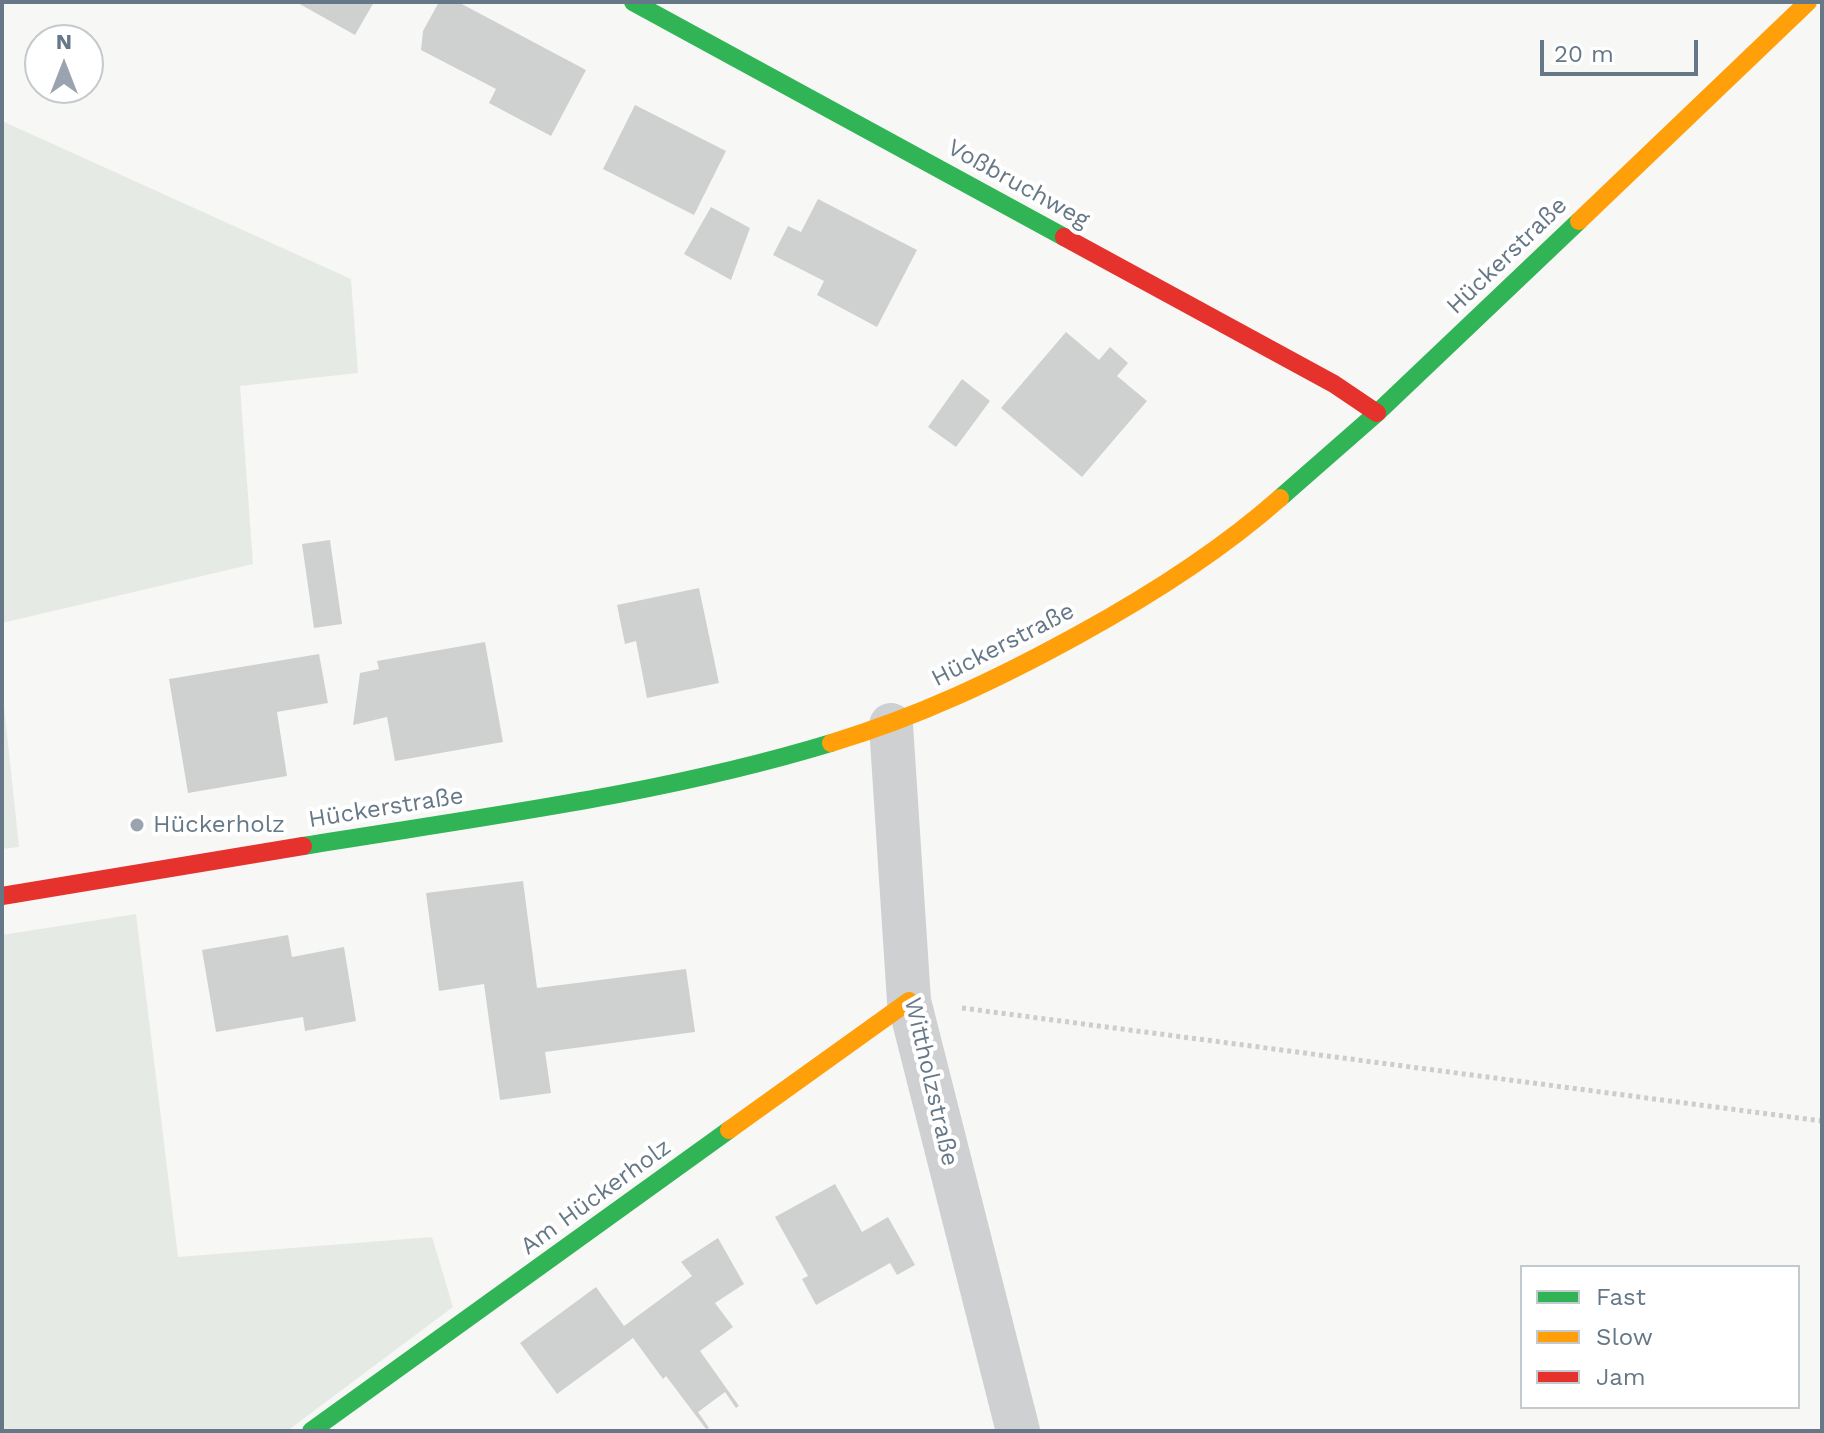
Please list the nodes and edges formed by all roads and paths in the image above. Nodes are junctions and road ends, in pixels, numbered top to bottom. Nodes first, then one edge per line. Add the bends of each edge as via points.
1 (633, 2) edge
2 (1808, 2) edge
3 (1377, 413) junction
4 (891, 725) junction
5 (2, 896) edge
6 (909, 1001) junction
7 (1822, 1121) edge
8 (311, 1431) edge
9 (1018, 1431) edge

1 - 3 street, Voßbruchweg via 1334,384
2 - 3 street, Hückerstraße
3 - 4 street, Hückerstraße via 1252,523 1136,603 998,679
4 - 5 street, Hückerstraße via 775,760 617,794
4 - 6 street, Wittholzstraße
6 - 7 path
6 - 8 street, Am Hückerholz
6 - 9 street, Wittholzstraße

